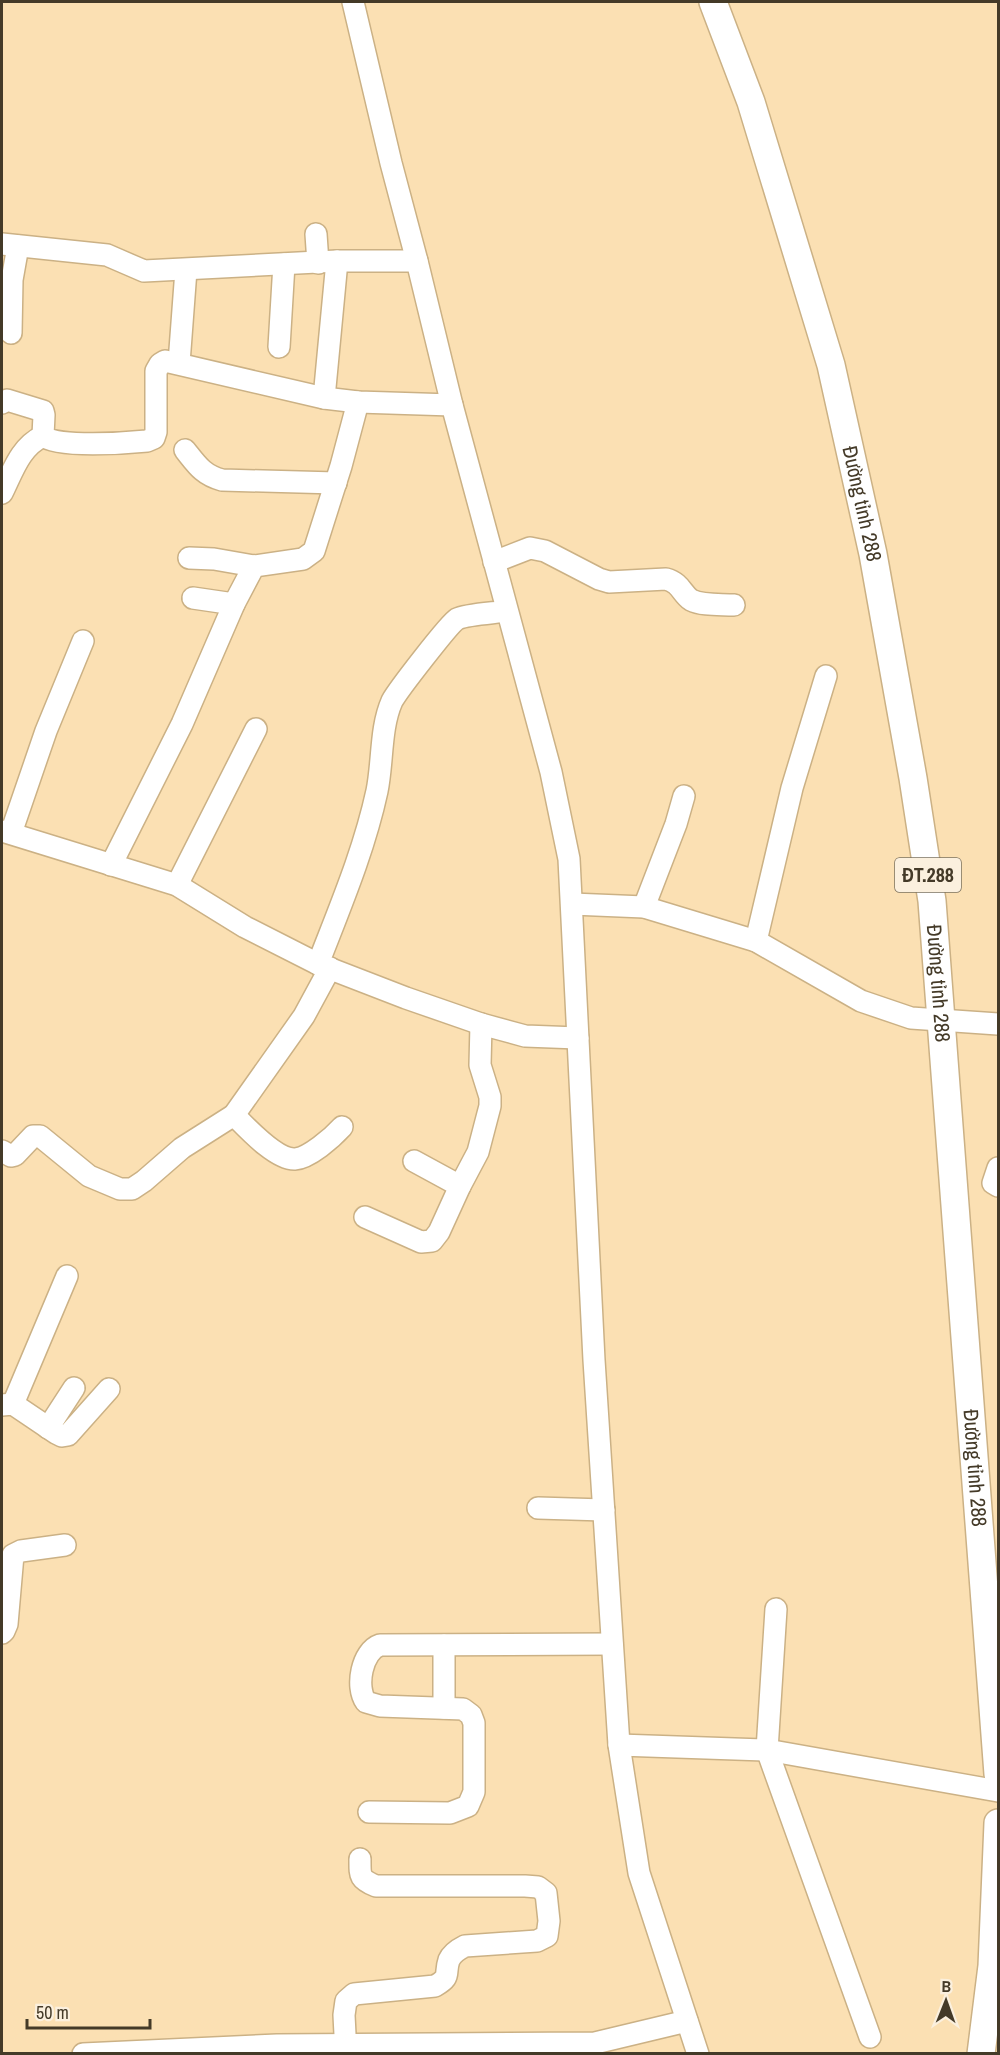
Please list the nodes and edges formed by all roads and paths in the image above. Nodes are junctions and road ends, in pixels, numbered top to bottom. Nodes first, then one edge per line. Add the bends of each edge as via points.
1 (353, 2) edge
2 (713, 2) edge
3 (316, 234) dead end
4 (10, 245) edge
5 (417, 261) junction
6 (327, 262) junction
7 (284, 264) junction
8 (186, 270) junction
9 (11, 333) dead end
10 (279, 347) dead end
11 (179, 363) junction
12 (324, 398) junction
13 (358, 402) junction
14 (2, 403) edge
15 (452, 405) junction
16 (43, 436) junction
17 (185, 450) dead end
18 (336, 483) junction
19 (2, 493) edge
20 (189, 558) dead end
21 (494, 562) junction
22 (254, 566) junction
23 (193, 598) dead end
24 (234, 604) junction
25 (734, 604) dead end
26 (507, 611) junction
27 (83, 641) dead end
28 (826, 676) dead end
29 (256, 729) dead end
30 (684, 796) dead end
31 (6, 832) edge
32 (111, 865) junction
33 (177, 885) junction
34 (572, 904) junction
35 (645, 907) junction
36 (756, 941) junction
37 (324, 966) junction
38 (997, 1021) edge
39 (941, 1022) junction
40 (481, 1024) junction
41 (578, 1038) junction
42 (234, 1115) junction
43 (342, 1127) dead end
44 (2, 1151) edge
45 (414, 1161) dead end
46 (999, 1167) edge
47 (460, 1186) junction
48 (999, 1186) edge
49 (365, 1217) dead end
50 (67, 1276) dead end
51 (74, 1388) dead end
52 (109, 1389) dead end
53 (7, 1404) edge
54 (48, 1428) junction
55 (538, 1508) dead end
56 (604, 1510) junction
57 (65, 1545) dead end
58 (776, 1609) dead end
59 (2, 1633) edge
60 (612, 1644) junction
61 (444, 1645) junction
62 (444, 1708) junction
63 (619, 1745) junction
64 (767, 1750) junction
65 (999, 1774) edge
66 (999, 1791) edge
67 (369, 1812) dead end
68 (999, 1823) edge
69 (360, 1859) dead end
70 (687, 2021) junction
71 (870, 2037) dead end
72 (596, 2048) edge
73 (346, 2049) edge
74 (453, 2049) edge
75 (493, 2049) edge
76 (83, 2054) edge
77 (698, 2054) edge
78 (981, 2054) edge

1 - 5 street
2 - 39 main road, Đường tỉnh 288 / ĐT.288 via 751,102 834,376 873,554 913,778 932,901
3 - 6 street
4 - 8 street via 107,255 144,271
4 - 9 street
5 - 6 street
5 - 15 street
6 - 7 street
6 - 12 street
7 - 8 street
7 - 10 street
8 - 11 street
11 - 12 street
11 - 16 street via 165,361 156,371 154,438 75,443
12 - 13 street
13 - 15 street
13 - 18 street
14 - 16 street via 7,400 40,410 44,415
15 - 21 street
16 - 19 street via 24,449
17 - 18 street via 209,477 222,480
18 - 22 street via 314,550 303,559
20 - 22 street
21 - 25 street via 530,548 545,550 609,582 666,579 675,581 690,599
21 - 26 street
22 - 24 street
23 - 24 street
24 - 32 street via 182,724
26 - 34 street via 551,772 569,860
26 - 37 street via 456,620 392,701 377,790
27 - 31 street
28 - 36 street via 792,788
29 - 33 street
30 - 35 street
31 - 32 street
32 - 33 street
33 - 37 street via 245,927
34 - 35 street
34 - 41 street
35 - 36 street
36 - 39 street via 861,1001 911,1018
37 - 40 street
37 - 42 street via 304,1016
38 - 39 street
39 - 65 main road, Đường tỉnh 288 / ĐT.288
40 - 41 street via 525,1036
40 - 47 street via 480,1065 490,1106 478,1152
41 - 56 street
42 - 43 street via 262,1142 293,1160 307,1155
42 - 44 street via 182,1148 132,1189 120,1189 89,1176 40,1136 33,1136 15,1155
45 - 47 street
46 - 48 street via 993,1183
47 - 49 street via 432,1240 421,1242
50 - 53 street
51 - 54 street
52 - 54 street via 68,1435
53 - 54 street
55 - 56 street
56 - 60 street
57 - 59 street via 13,1555
58 - 64 street
60 - 61 street
60 - 63 street
61 - 62 street
61 - 62 street via 373,1647 364,1659 361,1692 366,1702 380,1706
62 - 67 street via 467,1711 474,1723 474,1792 468,1806 450,1813
63 - 64 street
63 - 70 street via 639,1873
64 - 66 street
64 - 71 street
68 - 78 main road via 992,1966
69 - 73 street via 360,1875 376,1886 538,1887 546,1893 549,1921 547,1936 537,1941 465,1946 449,1960 444,1981 435,1986 354,1994 346,2001
70 - 72 street
70 - 77 street
72 - 75 street
73 - 74 street
73 - 76 street via 277,2045
74 - 75 street

